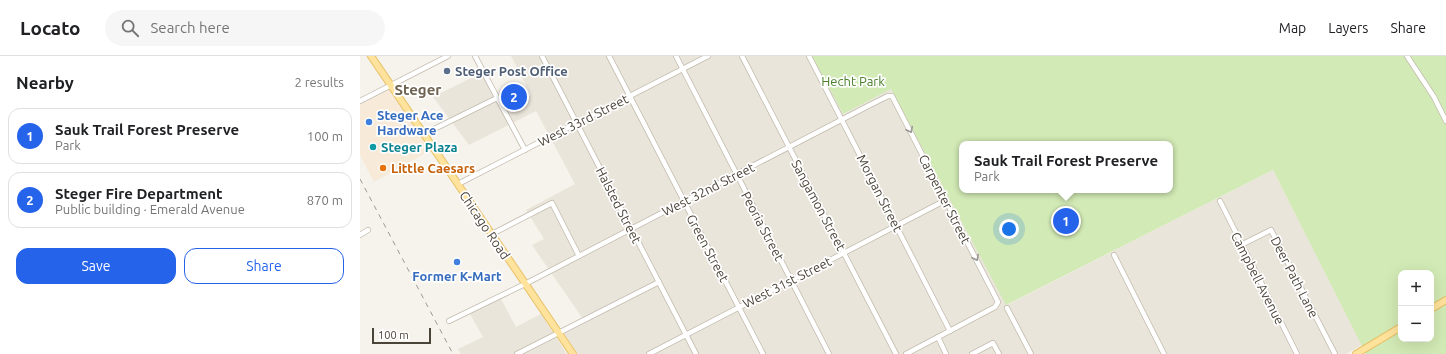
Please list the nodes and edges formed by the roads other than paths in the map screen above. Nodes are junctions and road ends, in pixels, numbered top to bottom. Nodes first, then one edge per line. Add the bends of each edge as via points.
1 (371, 56) edge
2 (448, 56) edge
3 (475, 56) edge
4 (542, 56) edge
5 (609, 56) edge
6 (676, 56) edge
7 (708, 56) edge
8 (742, 56) edge
9 (809, 56) edge
10 (1407, 56) edge
11 (682, 69) junction
12 (390, 86) junction
13 (630, 96) junction
14 (892, 96) joint
15 (497, 98) junction
16 (360, 101) edge
17 (842, 120) junction
18 (1446, 121) edge
19 (576, 123) junction
20 (424, 134) junction
21 (788, 148) junction
22 (525, 150) junction
23 (736, 174) junction
24 (458, 184) junction
25 (946, 200) junction
26 (1220, 201) dead end
27 (684, 202) junction
28 (896, 226) junction
29 (631, 229) junction
30 (368, 230) dead end
31 (492, 234) junction
32 (360, 235) edge
33 (1242, 245) junction
34 (844, 253) junction
35 (1114, 255) dead end
36 (579, 256) junction
37 (792, 280) junction
38 (659, 282) junction
39 (525, 284) junction
40 (1446, 300) edge
41 (739, 307) junction
42 (1434, 307) edge
43 (1007, 308) dead end
44 (449, 321) dead end
45 (1398, 329) edge
46 (950, 331) junction
47 (558, 333) junction
48 (686, 335) junction
49 (938, 337) junction
50 (517, 354) edge
51 (572, 354) edge
52 (649, 354) edge
53 (696, 354) edge
54 (763, 354) edge
55 (829, 354) edge
56 (896, 354) edge
57 (906, 354) edge
58 (946, 354) edge
59 (972, 354) edge
60 (999, 354) edge
61 (1031, 354) edge
62 (1164, 354) edge
63 (1297, 354) edge
64 (1334, 354) edge
65 (1356, 354) edge

1 - 12 main road, Chicago Road
2 - 12 street
3 - 15 street
4 - 19 street, Halsted Street
5 - 13 street, Green Street
6 - 11 street, Peoria Street
7 - 11 street, West 33rd Street
8 - 21 street, Sangamon Street
9 - 17 street, Morgan Street
10 - 18 street via 1434,97
11 - 13 street, West 33rd Street
11 - 23 street, Peoria Street
12 - 16 street
12 - 20 main road, Chicago Road
13 - 19 street, West 33rd Street
13 - 27 street, Green Street
14 - 17 street, West 32nd Street
14 -> 25 street, Carpenter Street
15 - 20 street
15 - 22 street
17 - 21 street, West 32nd Street
17 - 28 street, Morgan Street
19 - 22 street, West 33rd Street
19 - 29 street, Halsted Street
20 - 24 main road, Chicago Road
21 - 23 street, West 32nd Street
21 - 34 street, Sangamon Street
22 - 24 street, West 33rd Street
23 - 27 street, West 32nd Street
23 - 37 street, Peoria Street
24 - 31 main road, Chicago Road
25 - 28 street, West 31st Street
25 -> 46 street, Carpenter Street via 998,302 995,307
26 - 33 street, Campbell Avenue
27 - 29 street, West 32nd Street
27 - 41 street, Green Street
28 - 34 street, West 31st Street
28 - 46 street, Morgan Street
29 - 36 street, West 32nd Street
29 - 38 street, Halsted Street
30 - 32 street
31 - 36 street via 552,203
31 - 39 main road, Chicago Road
33 - 63 street, Campbell Avenue
33 - 64 street, Deer Path Lane via 1271,230
34 - 37 street, West 31st Street
34 - 56 street, Sangamon Street
35 - 62 street
36 - 39 street, West 32nd Street
37 - 41 street, West 31st Street
37 - 55 street, Peoria Street
38 - 47 street
38 - 48 street, Halsted Street
39 - 44 street, West 32nd Street
39 - 47 main road, Chicago Road
40 - 42 main road
41 - 48 street, West 31st Street
41 - 54 street, Green Street
43 - 61 street
45 - 65 main road
46 - 49 street
47 - 50 street
47 - 51 main road, Chicago Road
48 - 52 street, West 31st Street
48 - 53 street, Halsted Street
49 - 57 street
49 - 58 street
59 - 60 street via 994,343

